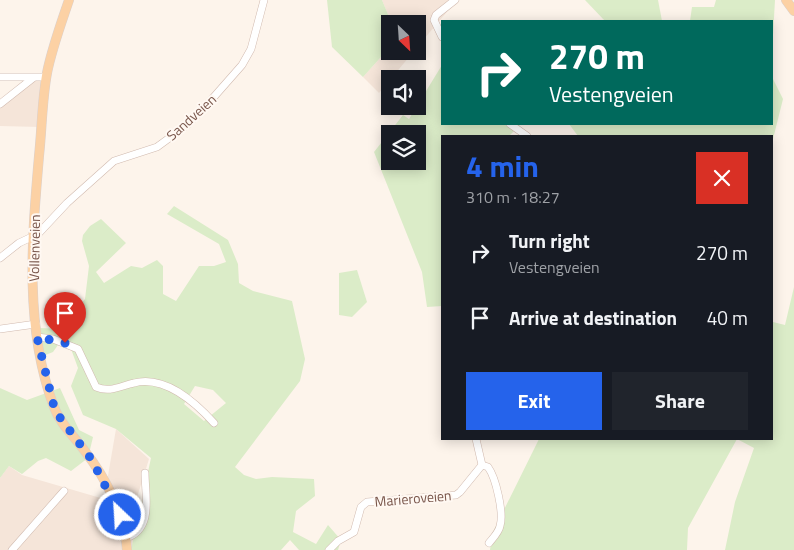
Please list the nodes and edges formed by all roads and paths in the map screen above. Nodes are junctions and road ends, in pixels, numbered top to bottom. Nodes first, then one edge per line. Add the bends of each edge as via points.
1 (69, 0) edge
2 (264, 0) edge
3 (455, 0) edge
4 (786, 0) edge
5 (794, 11) edge
6 (441, 35) edge
7 (0, 77) edge
8 (46, 77) junction
9 (33, 78) junction
10 (0, 104) edge
11 (511, 125) edge
12 (526, 135) edge
13 (33, 238) junction
14 (0, 258) edge
15 (36, 324) junction
16 (0, 329) edge
17 (37, 337) junction
18 (214, 423) dead end
19 (476, 440) edge
20 (482, 465) junction
21 (145, 473) dead end
22 (64, 491) dead end
23 (126, 538) junction
24 (488, 543) dead end
25 (12, 550) edge
26 (127, 550) edge
27 (329, 550) edge

1 - 8 main road, Vollenveien
2 - 13 street, Sandveien via 251,49 242,65 211,101 157,147 120,158 107,166
3 - 6 street via 436,15 434,20
4 - 5 main road
7 - 9 street
8 - 9 street
8 - 13 main road, Vollenveien
9 - 10 street
11 - 12 street
13 - 14 street, Sandveien via 19,243
13 - 15 main road, Vollenveien
15 - 16 street
15 - 17 main road, Vollenveien
17 - 18 street via 53,339 78,349 96,387 104,390 153,381 173,390 202,410
17 - 23 main road, Vollenveien via 55,411 98,472 120,515
19 - 20 street
20 - 24 street via 488,467 495,480 501,513 500,528
20 - 27 street, Marieroveien via 456,495 367,502 361,507 354,532
21 - 23 street via 144,521 135,534
22 - 25 street
23 - 26 main road, Vollenveien

